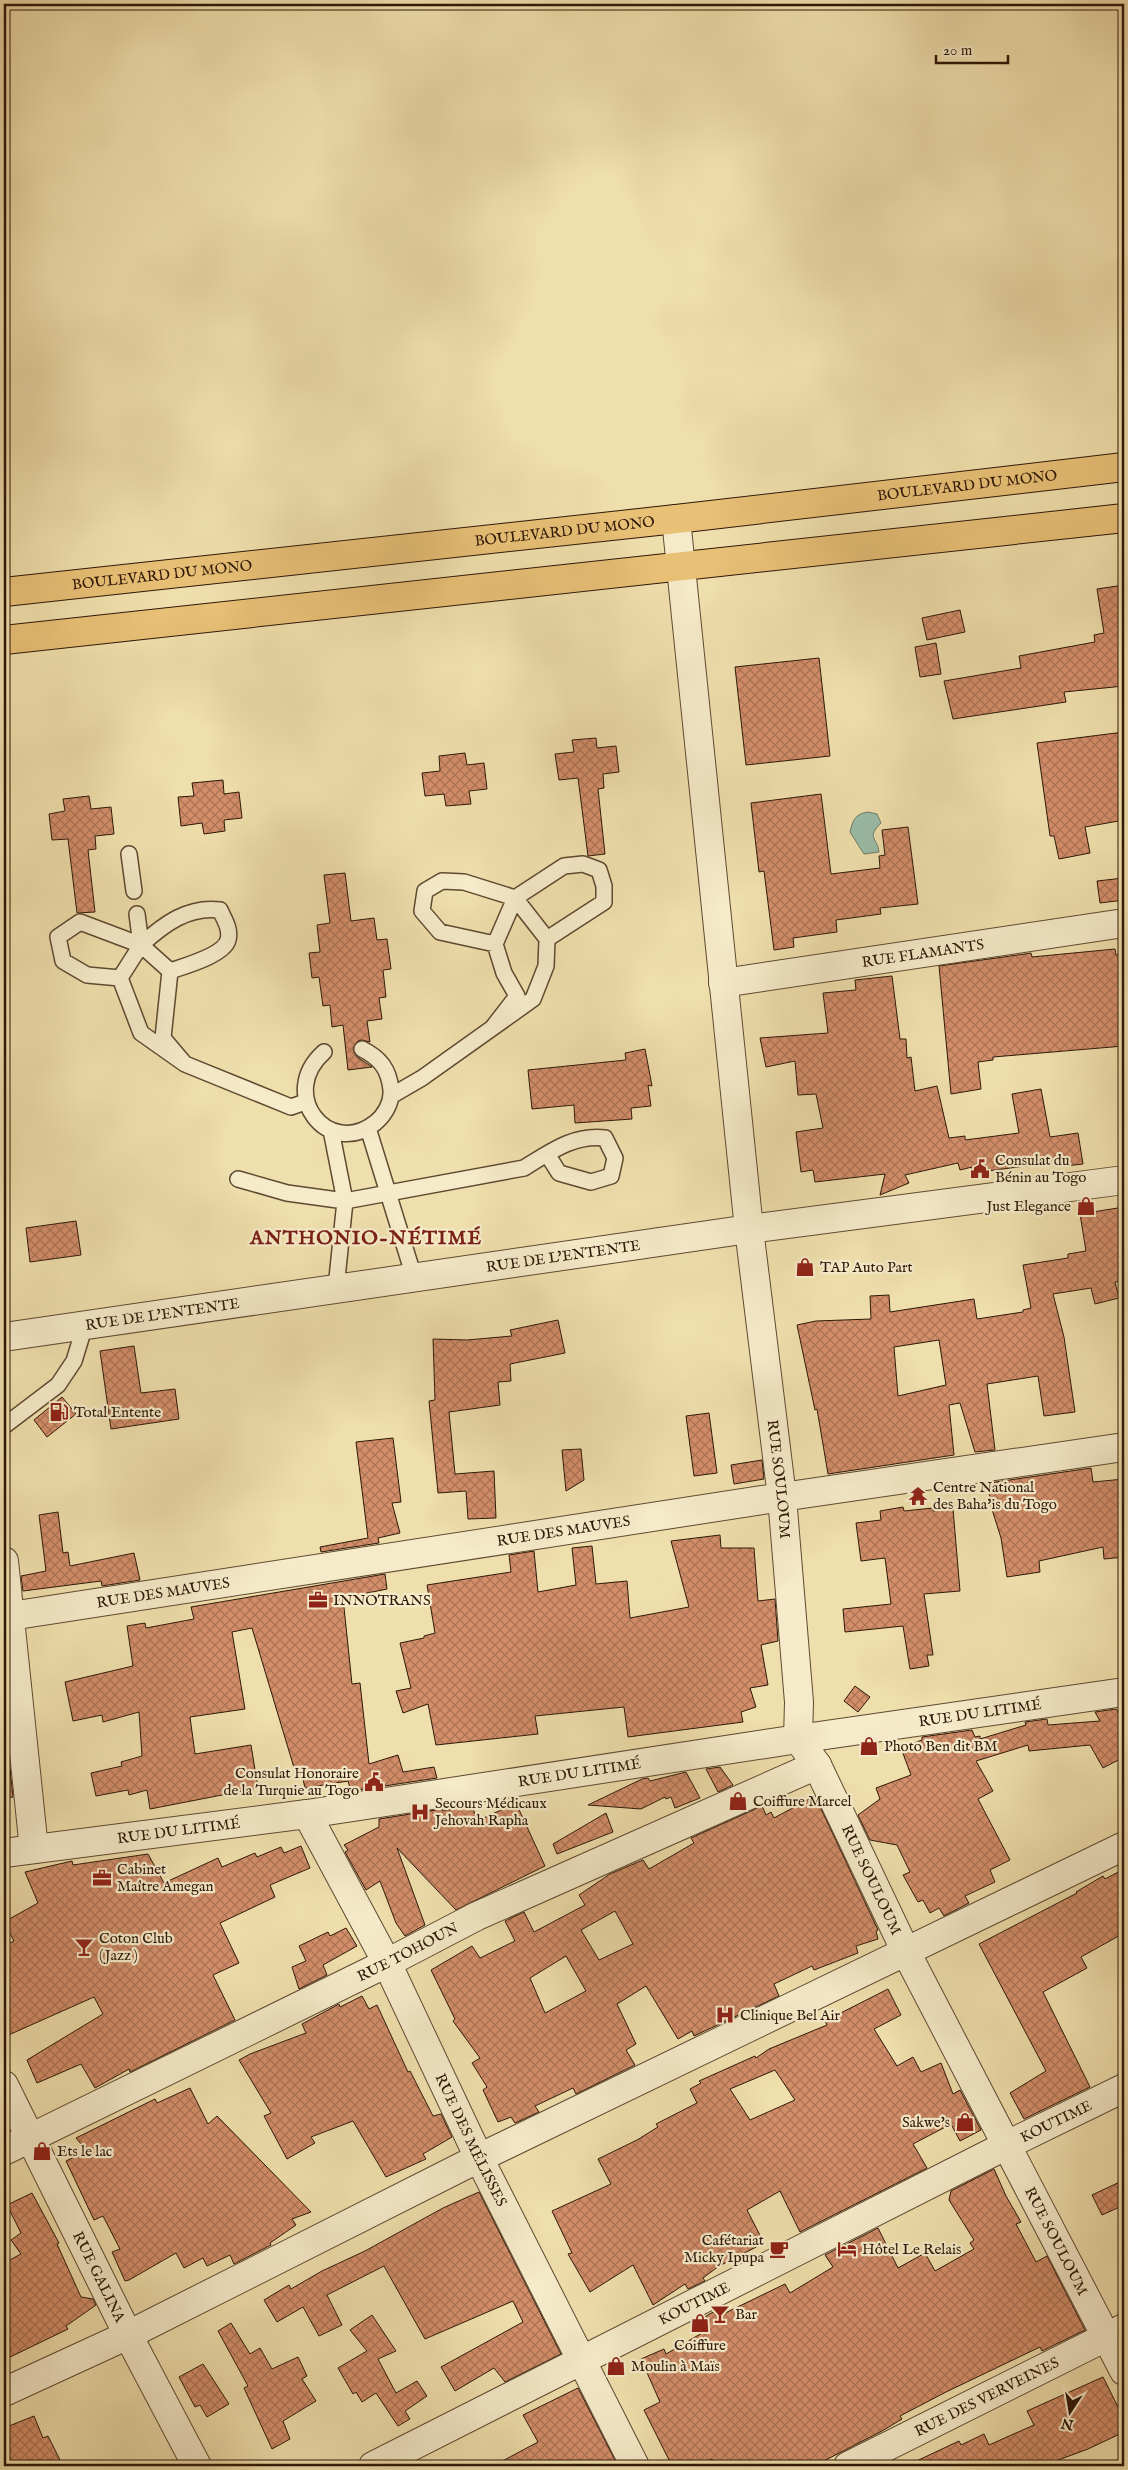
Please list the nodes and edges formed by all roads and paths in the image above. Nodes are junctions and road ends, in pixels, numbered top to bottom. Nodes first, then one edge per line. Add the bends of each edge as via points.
1 (1124, 467) edge
2 (1124, 518) edge
3 (676, 519) junction
4 (682, 565) junction
5 (4, 592) edge
6 (4, 640) edge
7 (129, 854) dead end
8 (134, 891) dead end
9 (515, 898) junction
10 (137, 914) dead end
11 (1124, 923) edge
12 (547, 939) junction
13 (495, 944) junction
14 (142, 945) junction
15 (170, 971) junction
16 (120, 978) junction
17 (723, 983) junction
18 (493, 1027) junction
19 (362, 1048) dead end
20 (324, 1052) dead end
21 (185, 1064) junction
22 (391, 1096) junction
23 (306, 1102) junction
24 (368, 1128) junction
25 (332, 1130) junction
26 (547, 1154) dead end
27 (238, 1179) dead end
28 (1124, 1180) edge
29 (386, 1192) junction
30 (344, 1201) junction
31 (749, 1229) junction
32 (414, 1277) junction
33 (336, 1288) junction
34 (86, 1325) junction
35 (4, 1337) edge
36 (4, 1426) edge
37 (1124, 1447) edge
38 (782, 1497) junction
39 (4, 1561) edge
40 (7, 1617) edge
41 (1124, 1692) edge
42 (798, 1739) junction
43 (817, 1766) junction
44 (307, 1814) junction
45 (1124, 1846) edge
46 (34, 1849) junction
47 (4, 1853) edge
48 (906, 1952) junction
49 (387, 1963) junction
50 (4, 2085) edge
51 (1124, 2088) edge
52 (32, 2137) junction
53 (1006, 2146) junction
54 (4, 2151) edge
55 (479, 2158) junction
56 (1115, 2332) edge
57 (128, 2335) junction
58 (580, 2361) junction
59 (1124, 2371) edge
60 (4, 2392) edge
61 (197, 2466) edge
62 (373, 2466) edge
63 (635, 2466) edge
64 (848, 2466) edge

1 - 3 highway, BOULEVARD DU MONO
2 - 4 highway
3 - 4 street, RUE SOULOUM
3 - 5 highway, BOULEVARD DU MONO
4 - 6 highway
4 - 17 street, RUE SOULOUM
7 - 8 lane
9 - 12 lane
9 - 12 lane via 564,866 583,864 599,870 604,902
9 - 13 lane
9 - 13 lane via 464,882 442,881 425,891 422,911 440,932
10 - 14 lane
11 - 17 street, RUE FLAMANTS
12 - 18 lane via 546,966 533,999
13 - 18 lane via 504,974 517,996
14 - 15 lane
14 - 15 lane via 155,932 185,913 205,908 220,910 228,926 228,940 220,951
14 - 16 lane
14 - 16 lane via 80,922 58,937 63,961 87,976
15 - 21 lane via 163,1038
16 - 21 lane via 141,1033
17 - 31 street, RUE SOULOUM
18 - 22 lane
19 - 22 lane via 382,1063 389,1076
20 - 23 lane via 306,1078
21 - 23 lane via 291,1107
22 - 24 lane via 380,1119
23 - 25 lane via 312,1115
24 - 25 lane via 349,1133
24 - 29 lane
25 - 30 lane
26 - 29 lane via 524,1168
27 - 30 lane via 287,1194
28 - 31 street, RUE DE L'ENTENTE
29 - 30 lane
29 - 32 lane
30 - 33 lane
31 - 32 street, RUE DE L'ENTENTE
31 - 38 street, RUE SOULOUM
32 - 33 street, RUE DE L'ENTENTE
33 - 34 street, RUE DE L'ENTENTE
34 - 35 street, RUE DE L'ENTENTE
34 - 36 lane via 74,1361 58,1385
37 - 38 street, RUE DES MAUVES
38 - 40 street, RUE DES MAUVES
38 - 42 street, RUE SOULOUM via 800,1702
39 - 40 street
40 - 46 street
41 - 42 street, RUE DU LITIMÉ
42 - 43 street, RUE SOULOUM
42 - 44 street, RUE DU LITIMÉ
43 - 48 street, RUE SOULOUM
43 - 49 street, RUE TOHOUN via 476,1916
44 - 46 street, RUE DU LITIMÉ
44 - 49 street, RUE DES MÉLISSES
45 - 48 street
46 - 47 street, RUE DU LITIMÉ
48 - 53 street, RUE SOULOUM
48 - 55 street
49 - 52 street, RUE TOHOUN
49 - 55 street, RUE DES MÉLISSES
50 - 52 street, RUE GALINA
51 - 53 street, KOUTIME
52 - 54 street, RUE TOHOUN
52 - 57 street, RUE GALINA
53 - 56 street, RUE SOULOUM
53 - 58 street, KOUTIME
55 - 57 street
55 - 58 street, RUE DES MÉLISSES
56 - 59 street, RUE SOULOUM
56 - 64 street, RUE DES VERVEINES
57 - 60 street
57 - 61 street, RUE GALINA
58 - 62 street, KOUTIME
58 - 63 street, RUE DES MÉLISSES

